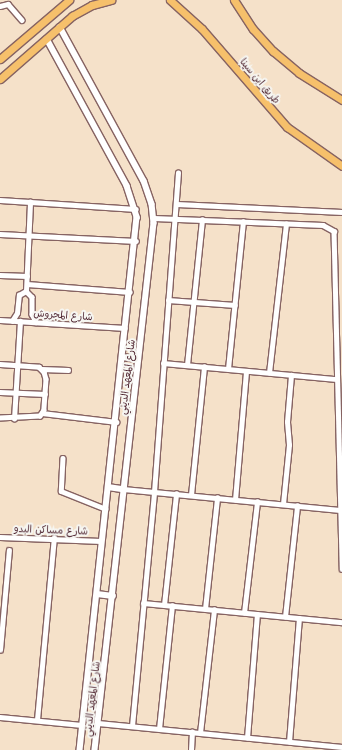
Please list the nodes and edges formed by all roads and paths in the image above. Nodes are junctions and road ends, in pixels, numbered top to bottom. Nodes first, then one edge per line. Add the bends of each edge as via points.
1 (111, 0) edge
2 (170, 0) edge
3 (234, 0) edge
4 (67, 1) edge
5 (0, 6) edge
6 (22, 20) dead end
7 (60, 28) junction
8 (47, 39) junction
9 (0, 59) edge
10 (0, 79) edge
11 (342, 100) edge
12 (342, 166) edge
13 (178, 173) dead end
14 (0, 200) edge
15 (30, 202) junction
16 (177, 204) junction
17 (136, 208) junction
18 (342, 212) edge
19 (154, 218) junction
20 (176, 218) junction
21 (202, 220) junction
22 (243, 222) junction
23 (286, 224) junction
24 (0, 234) edge
25 (29, 236) junction
26 (136, 241) junction
27 (0, 275) edge
28 (27, 276) junction
29 (27, 284) junction
30 (26, 291) junction
31 (130, 292) junction
32 (168, 300) junction
33 (193, 302) junction
34 (235, 304) junction
35 (0, 320) edge
36 (12, 321) junction
37 (20, 321) junction
38 (36, 322) junction
39 (125, 328) junction
40 (122, 357) junction
41 (138, 359) junction
42 (163, 363) junction
43 (0, 364) edge
44 (17, 364) junction
45 (186, 365) junction
46 (204, 367) junction
47 (228, 369) junction
48 (42, 370) junction
49 (68, 370) dead end
50 (246, 371) junction
51 (269, 373) junction
52 (291, 375) junction
53 (336, 379) junction
54 (0, 392) edge
55 (16, 393) junction
56 (45, 394) junction
57 (42, 413) junction
58 (0, 418) edge
59 (14, 419) junction
60 (116, 422) junction
61 (63, 458) dead end
62 (108, 487) junction
63 (123, 489) junction
64 (154, 492) junction
65 (176, 494) junction
66 (191, 495) junction
67 (217, 498) junction
68 (235, 500) junction
69 (257, 502) junction
70 (283, 504) junction
71 (297, 506) junction
72 (106, 509) junction
73 (340, 510) junction
74 (0, 537) edge
75 (54, 538) junction
76 (101, 541) junction
77 (9, 550) dead end
78 (342, 569) edge
79 (98, 594) junction
80 (113, 596) junction
81 (143, 603) junction
82 (164, 605) junction
83 (172, 606) junction
84 (204, 609) junction
85 (214, 610) junction
86 (244, 613) junction
87 (257, 614) junction
88 (285, 617) junction
89 (299, 618) junction
90 (342, 622) edge
91 (0, 649) edge
92 (0, 717) edge
93 (37, 720) junction
94 (98, 723) junction
95 (82, 725) junction
96 (132, 726) junction
97 (159, 729) junction
98 (192, 732) junction
99 (200, 733) junction
100 (247, 738) junction
101 (289, 742) junction
102 (342, 747) edge
103 (80, 750) edge
104 (95, 750) edge
105 (191, 750) edge

1 - 7 main road via 82,10
2 - 12 main road, طريق ابن سينا via 202,29 287,127
3 - 11 main road via 253,29 273,51 299,72
4 - 9 main road
5 - 6 street via 8,4
7 - 8 main road
7 - 19 street, شارع المعهد الديني via 144,181
8 - 10 main road
8 - 17 street, شارع المعهد الديني via 127,186
13 - 16 street
14 - 15 street
15 - 17 street
15 - 25 street
16 - 18 street
16 - 20 street
17 - 26 street, شارع المعهد الديني
19 - 20 street
19 - 41 street, شارع المعهد الديني
20 - 21 street
20 - 32 street
21 - 22 street
21 - 33 street
22 - 23 street
22 - 34 street
23 - 51 street
23 - 53 street via 323,225 334,231
24 - 25 street
25 - 26 street
25 - 28 street
26 - 31 street, شارع المعهد الديني
27 - 28 street
28 - 29 street
29 - 30 street
29 - 31 street
30 - 36 street via 19,295 18,313
30 - 38 street via 32,297 32,312
31 - 39 street, شارع المعهد الديني
32 - 33 street
32 - 42 street
33 - 34 street
33 - 45 street
34 - 47 street
35 - 36 street, شارع المجروش
36 - 37 street, شارع المجروش
37 - 38 street, شارع المجروش
37 - 44 street
38 - 39 street, شارع المجروش
39 - 40 street, شارع المعهد الديني
40 - 41 street
40 - 60 street, شارع المعهد الديني
41 - 63 street, شارع المعهد الديني
42 - 45 street
42 - 64 street
43 - 44 street
44 - 48 street
44 - 55 street
45 - 46 street
46 - 47 street
46 - 66 street
47 - 50 street
48 - 49 street
48 - 56 street via 46,376
50 - 51 street
50 - 68 street
51 - 52 street
52 - 53 street
52 - 70 street via 287,422 289,441
53 - 73 street
54 - 55 street
55 - 56 street
55 - 59 street
56 - 57 street
57 - 59 street via 36,417
57 - 60 street
58 - 59 street
60 - 62 street, شارع المعهد الديني
61 - 72 street via 61,491
62 - 63 street
62 - 72 street, شارع المعهد الديني
63 - 64 street
63 - 80 street, شارع المعهد الديني
64 - 65 street
64 - 81 street
65 - 66 street
65 - 82 street
66 - 67 street
67 - 68 street
67 - 84 street
68 - 69 street
69 - 70 street
69 - 86 street
70 - 71 street
71 - 73 street
71 - 88 street
72 - 76 street, شارع المعهد الديني
73 - 78 street
74 - 75 street, شارع مساكن البدو
75 - 76 street, شارع مساكن البدو
75 - 93 street
76 - 79 street, شارع المعهد الديني
77 - 91 street
79 - 80 street
79 - 95 street, شارع المعهد الديني
80 - 94 street, شارع المعهد الديني
81 - 82 street
81 - 96 street
82 - 83 street
83 - 84 street
83 - 97 street
84 - 85 street
85 - 86 street
85 - 99 street
86 - 87 street
87 - 88 street
87 - 100 street
88 - 89 street
89 - 90 street
89 - 101 street
92 - 93 street
93 - 95 street
94 - 96 street
94 - 104 street, شارع المعهد الديني
95 - 103 street, شارع المعهد الديني
96 - 97 street
97 - 98 street
98 - 99 street
98 - 105 street
99 - 100 street
100 - 101 street
101 - 102 street

